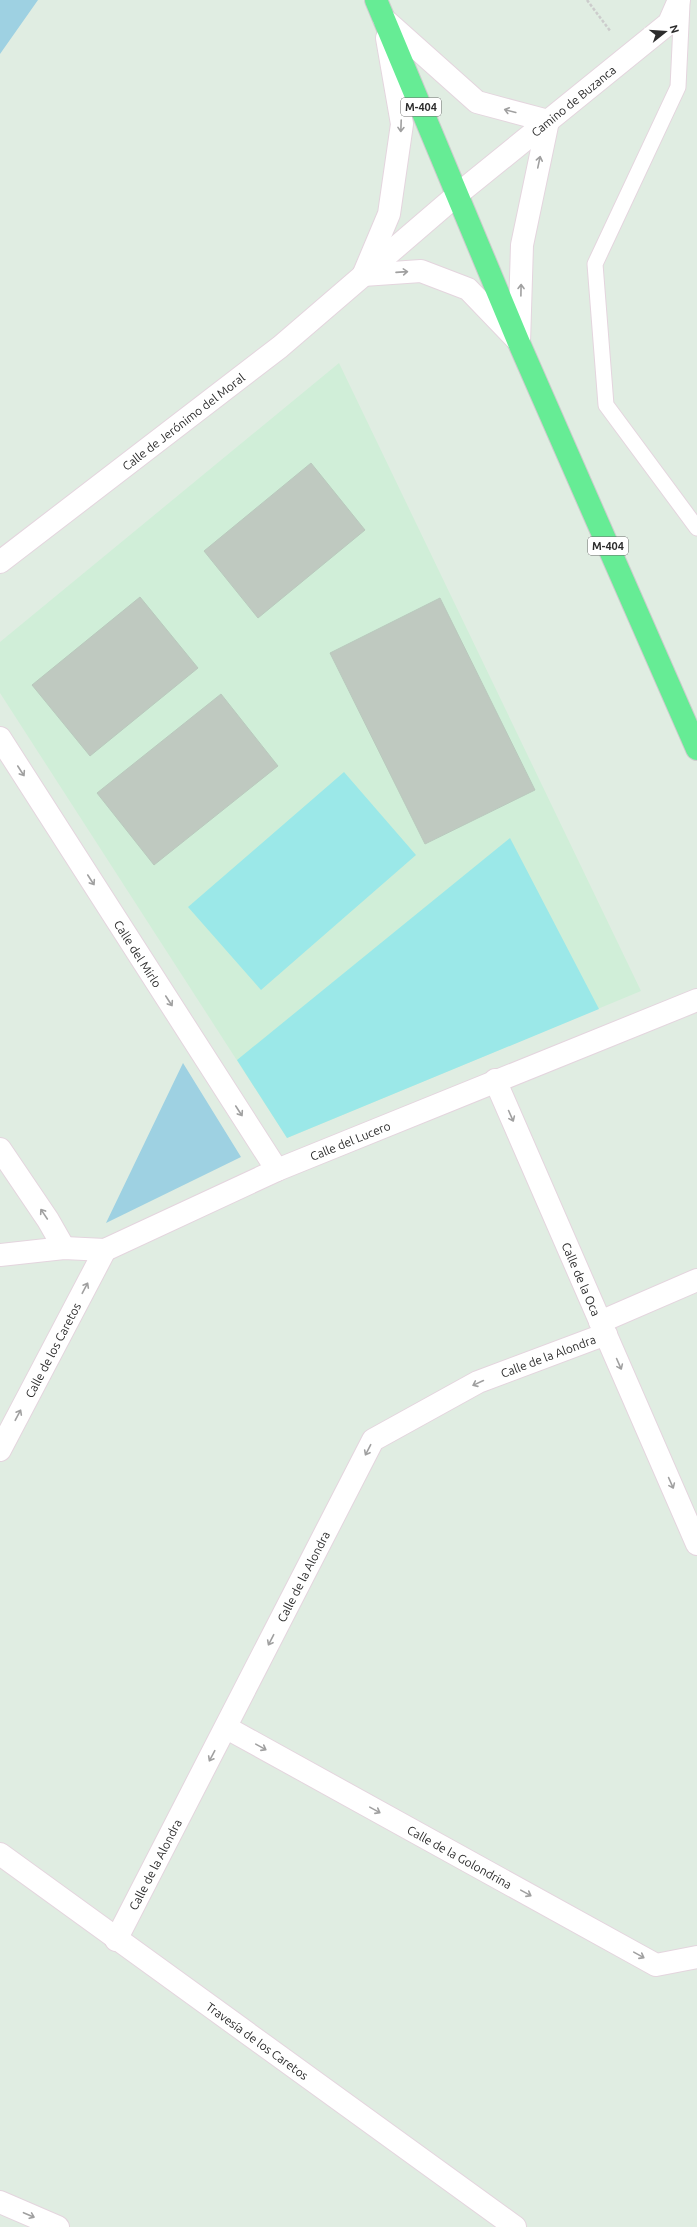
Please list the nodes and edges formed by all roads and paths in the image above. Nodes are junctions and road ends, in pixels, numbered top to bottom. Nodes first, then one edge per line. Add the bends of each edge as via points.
1 (587, 0) edge
2 (679, 0) edge
3 (682, 0) edge
4 (380, 10) edge
5 (629, 56) junction
6 (548, 121) junction
7 (458, 194) junction
8 (363, 275) junction
9 (520, 343) junction
10 (697, 528) edge
11 (0, 562) edge
12 (0, 738) edge
13 (697, 749) edge
14 (697, 1000) edge
15 (495, 1080) junction
16 (0, 1149) edge
17 (277, 1170) junction
18 (64, 1248) junction
19 (105, 1250) junction
20 (0, 1256) edge
21 (697, 1280) edge
22 (603, 1328) junction
23 (0, 1450) edge
24 (697, 1544) edge
25 (227, 1728) junction
26 (0, 1854) edge
27 (116, 1940) junction
28 (697, 1956) edge
29 (0, 2202) edge
30 (58, 2227) edge
31 (515, 2227) edge

1 - 5 path
2 - 5 street, Camino de Buzanca via 669,23
3 - 10 lane via 678,87 595,264 606,405
6 -> 4 street via 477,102
4 - 7 main road, M-404
4 -> 8 street, Calle de Jerónimo del Moral via 402,124 389,214
5 - 6 street, Camino de Buzanca
6 - 7 street, Camino de Buzanca
9 -> 6 street via 522,246
7 - 8 street, Calle de Jerónimo del Moral
7 - 9 main road, M-404
8 -> 9 street via 421,271 468,289
8 - 11 street, Calle de Jerónimo del Moral via 280,347
9 - 13 main road, M-404
12 -> 17 street, Calle del Mirlo
14 - 15 street, Calle del Lucero
15 - 17 street, Calle del Lucero
15 -> 22 street, Calle de la Oca
18 -> 16 street
17 - 19 street, Calle del Lucero
18 - 19 street, Calle del Lucero
18 - 20 street, Calle del Lucero
23 -> 19 street, Calle de los Caretos
21 - 22 street, Calle de la Alondra
22 -> 24 street, Calle de la Oca
22 -> 25 street, Calle de la Alondra via 478,1382 373,1440
25 -> 27 street, Calle de la Alondra
25 -> 28 street, Calle de la Golondrina via 656,1965
26 - 27 street, Travesía de los Caretos
27 - 31 street, Travesía de los Caretos
29 -> 30 street

